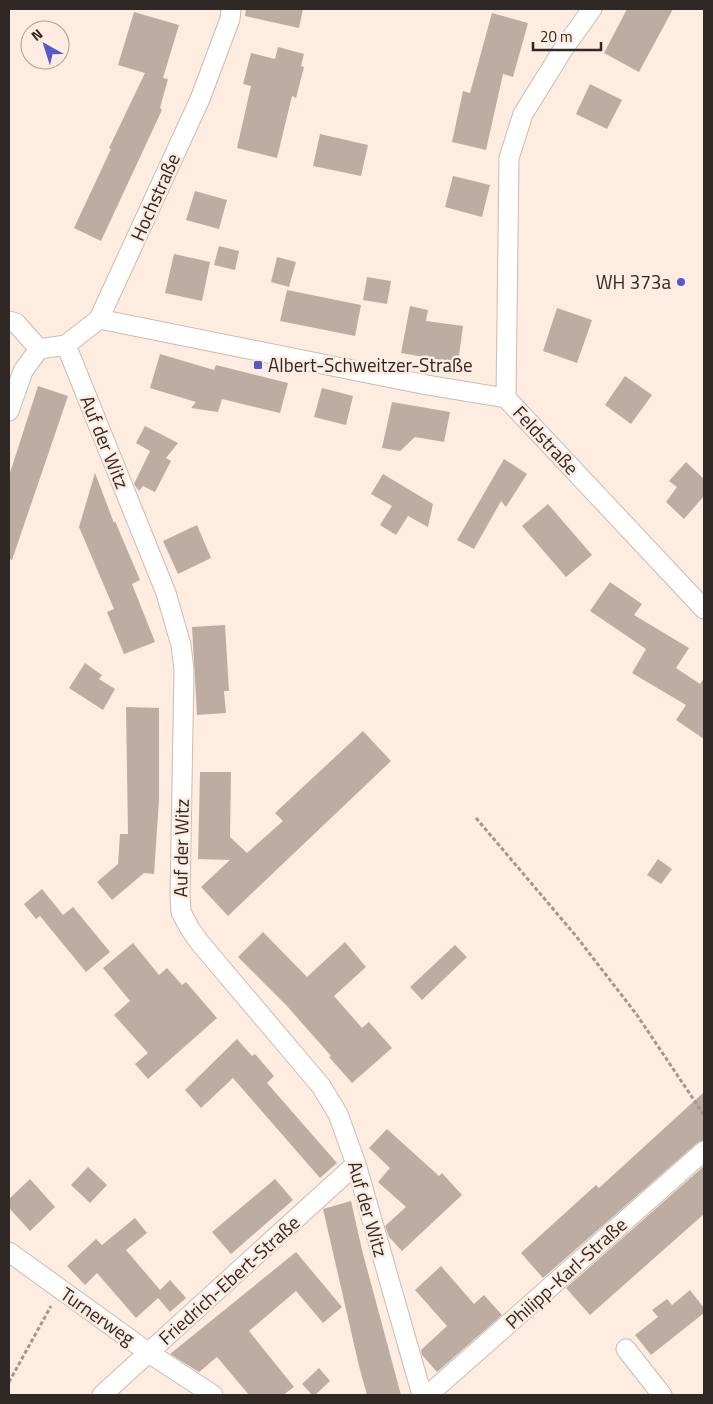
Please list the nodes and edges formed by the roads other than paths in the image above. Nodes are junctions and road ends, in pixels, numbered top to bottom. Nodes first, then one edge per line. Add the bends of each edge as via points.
1 (231, 9) edge
2 (592, 9) edge
3 (99, 319) junction
4 (9, 321) edge
5 (66, 345) junction
6 (39, 349) junction
7 (506, 398) junction
8 (9, 411) edge
9 (704, 609) edge
10 (704, 1151) edge
11 (356, 1164) junction
12 (9, 1252) edge
13 (626, 1349) dead end
14 (149, 1353) junction
15 (102, 1395) edge
16 (213, 1395) edge
17 (422, 1395) edge
18 (428, 1395) edge
19 (662, 1395) edge

1 - 3 street, Hochstraße via 200,99
2 - 7 street via 522,114 509,158
3 - 5 street, Hochstraße
3 - 7 street, Feldstraße
4 - 6 street via 16,323
5 - 6 street, Hochstraße
5 - 11 street, Auf der Witz via 166,593 181,645 184,670 181,912 200,943 320,1086 338,1114
6 - 8 street via 23,372
7 - 9 street, Feldstraße
10 - 18 street, Philipp-Karl-Straße
11 - 14 street, Friedrich-Ebert-Straße
11 - 17 street, Auf der Witz
12 - 14 street, Turnerweg
13 - 19 street
14 - 15 street, Friedrich-Ebert-Straße
14 - 16 street, Turnerweg

